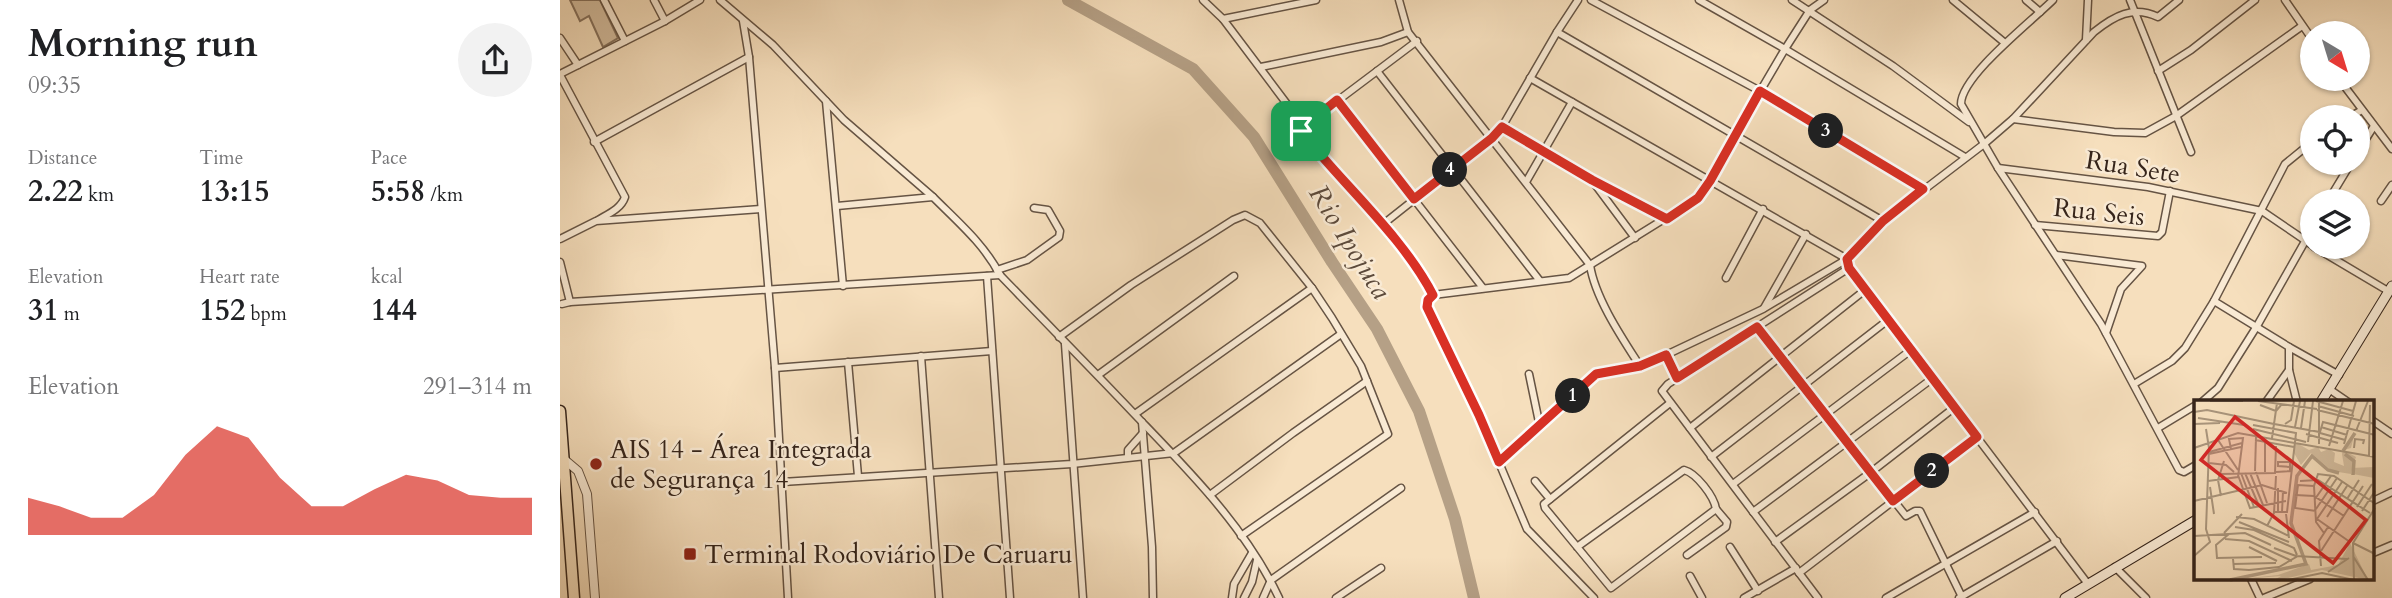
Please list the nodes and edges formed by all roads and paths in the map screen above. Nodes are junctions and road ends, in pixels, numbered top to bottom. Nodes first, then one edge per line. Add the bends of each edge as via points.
1 (604, 0) edge
2 (653, 0) edge
3 (700, 0) edge
4 (720, 0) edge
5 (1203, 0) edge
6 (1316, 0) edge
7 (1399, 0) edge
8 (1578, 0) edge
9 (1591, 0) edge
10 (1699, 0) edge
11 (1792, 0) edge
12 (1824, 0) edge
13 (1953, 0) edge
14 (2026, 0) edge
15 (2053, 0) edge
16 (2088, 0) edge
17 (2130, 0) edge
18 (2179, 0) edge
19 (2255, 0) edge
20 (2285, 0) edge
21 (1810, 10) junction
22 (2135, 11) junction
23 (2040, 12) junction
24 (1223, 19) junction
25 (665, 21) junction
26 (743, 21) junction
27 (2300, 23) edge
28 (2300, 27) edge
29 (1408, 32) junction
30 (1557, 32) junction
31 (560, 38) edge
32 (2086, 40) junction
33 (625, 41) junction
34 (1417, 41) junction
35 (2005, 43) junction
36 (1785, 49) junction
37 (749, 57) junction
38 (578, 65) junction
39 (1261, 67) junction
40 (1377, 71) junction
41 (2158, 71) junction
42 (560, 75) edge
43 (1530, 78) junction
44 (1760, 91) junction
45 (1337, 100) junction
46 (826, 101) junction
47 (1572, 102) junction
48 (1290, 108) dead end
49 (2176, 116) junction
50 (2013, 119) junction
51 (2370, 121) edge
52 (1973, 125) junction
53 (2374, 126) junction
54 (1502, 127) junction
55 (2370, 132) edge
56 (1735, 134) junction
57 (1492, 138) junction
58 (594, 142) junction
59 (1983, 145) junction
60 (2392, 149) edge
61 (1544, 152) junction
62 (2191, 152) dead end
63 (2300, 152) edge
64 (1965, 156) junction
65 (1998, 168) junction
66 (1452, 169) junction
67 (1592, 180) junction
68 (1710, 181) junction
69 (1526, 182) junction
70 (2392, 186) edge
71 (1923, 189) junction
72 (2170, 191) junction
73 (933, 197) junction
74 (1414, 199) junction
75 (2381, 201) dead end
76 (837, 206) junction
77 (1034, 208) dead end
78 (761, 209) junction
79 (1763, 209) junction
80 (2262, 211) junction
81 (1667, 219) junction
82 (596, 221) junction
83 (1883, 221) junction
84 (1382, 225) junction
85 (2035, 225) junction
86 (1806, 234) junction
87 (1635, 237) junction
88 (2300, 238) edge
89 (560, 239) edge
90 (2300, 250) edge
91 (2056, 256) junction
92 (1847, 259) junction
93 (2337, 259) edge
94 (560, 262) edge
95 (1590, 265) junction
96 (1849, 268) junction
97 (998, 273) junction
98 (987, 276) junction
99 (1234, 276) dead end
100 (1726, 278) dead end
101 (1540, 281) junction
102 (843, 286) junction
103 (1312, 288) junction
104 (1483, 288) junction
105 (2390, 288) edge
106 (768, 290) junction
107 (1865, 290) junction
108 (1433, 295) junction
109 (2214, 301) junction
110 (570, 302) junction
111 (561, 305) edge
112 (1763, 309) junction
113 (1888, 320) junction
114 (2257, 326) junction
115 (1757, 327) junction
116 (2106, 333) junction
117 (1341, 334) junction
118 (1059, 337) junction
119 (1065, 344) junction
120 (2289, 347) junction
121 (1911, 350) junction
122 (992, 351) junction
123 (1666, 355) junction
124 (921, 356) junction
125 (1781, 358) junction
126 (848, 362) junction
127 (1640, 366) junction
128 (775, 368) junction
129 (2289, 370) junction
130 (1529, 374) dead end
131 (1098, 375) junction
132 (2339, 375) junction
133 (1677, 378) junction
134 (1933, 378) junction
135 (1367, 381) junction
136 (2134, 384) junction
137 (1804, 386) junction
138 (2329, 389) junction
139 (2204, 400) edge
140 (2267, 400) edge
141 (2296, 400) edge
142 (2322, 400) edge
143 (2344, 400) edge
144 (1670, 403) junction
145 (2194, 406) edge
146 (1955, 407) junction
147 (560, 411) edge
148 (1135, 414) junction
149 (1825, 414) junction
150 (1142, 422) junction
151 (2374, 424) edge
152 (1540, 427) junction
153 (1690, 428) junction
154 (2158, 428) junction
155 (1143, 433) junction
156 (2392, 434) edge
157 (1977, 437) junction
158 (1848, 444) junction
159 (1174, 453) junction
160 (1128, 457) junction
161 (1144, 457) junction
162 (1711, 457) junction
163 (565, 460) junction
164 (1499, 462) junction
165 (1072, 464) junction
166 (2194, 466) edge
167 (1002, 469) junction
168 (1870, 473) junction
169 (931, 474) junction
170 (858, 476) junction
171 (1535, 481) dead end
172 (782, 482) junction
173 (1732, 484) junction
174 (1401, 488) dead end
175 (2392, 492) edge
176 (1210, 495) junction
177 (1550, 499) junction
178 (1893, 501) junction
179 (2374, 501) edge
180 (1716, 509) junction
181 (1753, 512) junction
182 (2035, 512) junction
183 (2194, 521) edge
184 (1241, 536) junction
185 (2057, 541) junction
186 (1775, 542) junction
187 (2392, 545) edge
188 (1577, 547) junction
189 (1730, 547) dead end
190 (1252, 553) junction
191 (2374, 553) edge
192 (1687, 555) dead end
193 (1257, 560) junction
194 (1945, 565) junction
195 (2115, 567) junction
196 (1381, 568) dead end
197 (1797, 571) junction
198 (1690, 576) dead end
199 (1271, 580) junction
200 (2252, 580) edge
201 (2293, 582) edge
202 (2088, 584) junction
203 (1758, 591) junction
204 (1961, 597) edge
205 (573, 598) edge
206 (595, 598) edge
207 (789, 598) edge
208 (939, 598) edge
209 (1010, 598) edge
210 (1083, 598) edge
211 (1153, 598) edge
212 (1232, 598) edge
213 (1244, 598) edge
214 (1263, 598) edge
215 (1279, 598) edge
216 (1336, 598) edge
217 (1594, 598) edge
218 (1702, 598) edge
219 (1744, 598) edge
220 (1818, 598) edge
221 (1886, 598) edge
222 (2065, 598) edge
223 (2146, 598) edge
224 (2262, 598) edge

1 - 33 street
2 - 25 street
3 - 25 street
4 - 26 street
5 - 24 street
6 - 24 street
7 - 29 street
8 - 30 street
9 - 44 street
10 - 36 street
11 - 21 street
12 - 21 street
13 - 35 street
14 - 23 street
15 - 23 street
16 - 32 street
17 - 22 street
18 - 22 street via 2159,17
19 - 41 street
20 - 27 street
21 - 36 street
21 - 52 street
22 - 32 street via 2106,22
22 - 41 street
23 - 35 street
24 - 39 street
25 - 33 street
26 - 37 street
26 - 46 street via 773,45
28 - 49 street
29 - 34 street
29 - 39 street via 1395,39
30 - 43 street
30 - 56 street
31 - 38 street
32 - 50 street
33 - 38 street
34 - 40 street
34 - 57 street
35 - 52 street via 1967,83 1961,99
36 - 44 street
36 - 64 street
37 - 58 street
37 - 78 street
38 - 42 street
39 - 48 street
40 - 45 street
40 - 66 street
41 - 49 street
42 - 58 street
43 - 47 street
43 - 54 street
44 - 56 street
44 - 71 street
45 - 74 street
45 - 84 street via 1300,130
46 - 73 street
46 - 76 street
47 - 61 street
47 - 68 street
49 - 50 street via 2153,130 2131,133
49 - 62 street
50 - 59 street
51 - 53 street
52 - 59 street
53 - 55 street
53 - 60 street
54 - 57 street
54 - 61 street
56 - 68 street
56 - 83 street
57 - 66 street
57 - 69 street
58 - 82 street via 625,197 617,209
59 - 64 street
59 - 65 street
61 - 67 street
61 - 69 street
63 - 80 street via 2285,164
64 - 71 street
65 - 72 street, Rua Sete
65 - 85 street
66 - 74 street
66 - 101 street
67 - 81 street
67 - 87 street
68 - 79 street
68 - 81 street via 1698,198
69 - 95 street
70 - 75 street
71 - 83 street
72 - 80 street, Rua Sete
72 - 85 street, Rua Seis via 2158,236
73 - 76 street
73 - 97 street via 981,244
74 - 84 street
74 - 104 street
76 - 102 street
77 - 97 street via 1048,210 1059,237 1027,260
78 - 82 street
78 - 106 street
79 - 86 street
79 - 100 street
80 - 88 street
80 - 109 street
81 - 87 street
82 - 89 street
83 - 92 street
84 - 108 street
85 - 91 street
86 - 92 street
86 - 112 street
87 - 95 street
90 - 114 street
91 - 116 street
91 - 116 street via 2142,266 2121,289
92 - 96 street
92 - 112 street
93 - 105 street
94 - 110 street
95 - 101 street via 1569,278
95 - 127 street via 1596,286
96 - 107 street
96 - 115 street
97 - 98 street
97 - 118 street
98 - 102 street
98 - 122 street
99 - 131 street
101 - 104 street
102 - 106 street
103 - 117 street
103 - 118 street via 1260,223 1245,215 1131,285
103 - 148 street
104 - 108 street
105 - 132 main road
106 - 110 street
106 - 128 street
107 - 113 street
107 - 125 street
108 - 164 street via 1427,307
109 - 114 street
109 - 136 street via 2179,354
110 - 111 street
112 - 123 street
113 - 121 street
113 - 137 street
114 - 120 street
114 - 139 street via 2218,388
115 - 125 street
115 - 133 street
116 - 136 street
117 - 135 street
117 - 159 street
118 - 119 street
119 - 131 street
119 - 165 street
120 - 129 street
120 - 132 street
121 - 134 street
121 - 149 street
122 - 124 street
122 - 167 street
123 - 127 street
123 - 133 street
124 - 126 street
124 - 169 street
125 - 137 street
125 - 153 street
126 - 128 street
126 - 170 street
127 - 152 street via 1596,374
128 - 172 street
129 - 140 street
129 - 141 street
130 - 152 street
131 - 148 street
132 - 138 main road
133 - 144 street via 1662,391
134 - 146 street
134 - 158 street
135 - 176 street
135 - 184 street via 1388,434
136 - 154 street
137 - 149 street
137 - 162 street
138 - 142 main road
138 - 143 street
144 - 153 street
144 - 177 street
145 - 154 street
146 - 157 street
146 - 168 street
147 - 163 highway
148 - 150 street
149 - 158 street
149 - 173 street
150 - 155 street
150 - 159 street
151 - 156 street
152 - 164 street
153 - 162 street
154 - 166 street via 2179,470
155 - 160 street via 1128,450
155 - 161 street
157 - 178 street
157 - 182 street
158 - 168 street
158 - 181 street
159 - 161 street
159 - 176 street
160 - 161 street
160 - 165 street
161 - 211 street
162 - 173 street
163 - 205 highway
163 - 206 street via 578,471 587,494
164 - 217 street via 1527,529
165 - 167 street
165 - 210 street
167 - 169 street
167 - 209 street
168 - 178 street
168 - 186 street
169 - 170 street
169 - 208 street
170 - 172 street
171 - 177 street
172 - 207 street
173 - 181 street
174 - 199 street
175 - 179 street
176 - 184 street
177 - 188 street via 1545,508
178 - 194 street via 1906,516 1920,511
178 - 197 street
180 - 188 street via 1713,499 1690,471 1684,470
180 - 188 street via 1613,588
180 - 192 street via 1726,527
181 - 186 street
182 - 185 street
182 - 194 street
183 - 195 main road
184 - 190 street
185 - 202 street
185 - 204 street
186 - 197 street
187 - 191 street
189 - 203 street
190 - 193 street
190 - 212 street via 1234,584
193 - 199 street
193 - 213 street
194 - 204 street
194 - 221 street
195 - 202 main road
195 - 223 street
196 - 216 street
197 - 203 street
197 - 220 street
198 - 218 street
199 - 214 street
199 - 215 street
200 - 224 street
201 - 224 street
202 - 222 main road
203 - 219 street

